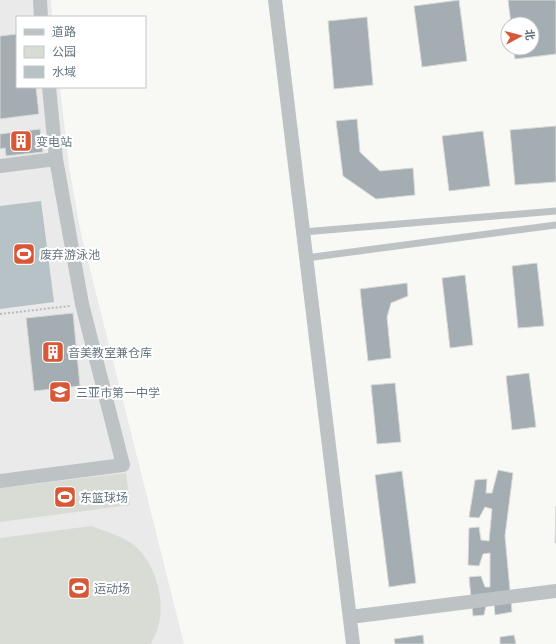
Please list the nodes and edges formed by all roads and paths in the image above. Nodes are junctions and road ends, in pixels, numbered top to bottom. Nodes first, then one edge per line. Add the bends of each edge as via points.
1 (40, 0) edge
2 (275, 0) edge
3 (41, 16) edge
4 (49, 88) edge
5 (56, 159) junction
6 (0, 166) edge
7 (556, 211) edge
8 (556, 225) edge
9 (303, 232) junction
10 (306, 258) junction
11 (82, 304) junction
12 (0, 314) edge
13 (0, 482) edge
14 (556, 591) edge
15 (350, 617) junction
16 (353, 644) edge

1 - 3 street
2 - 9 street
4 - 5 street
5 - 6 street
5 - 11 street
7 - 9 lane
8 - 10 lane
9 - 10 street
10 - 15 street
11 - 12 path
11 - 13 street via 123,465
14 - 15 street
15 - 16 street

